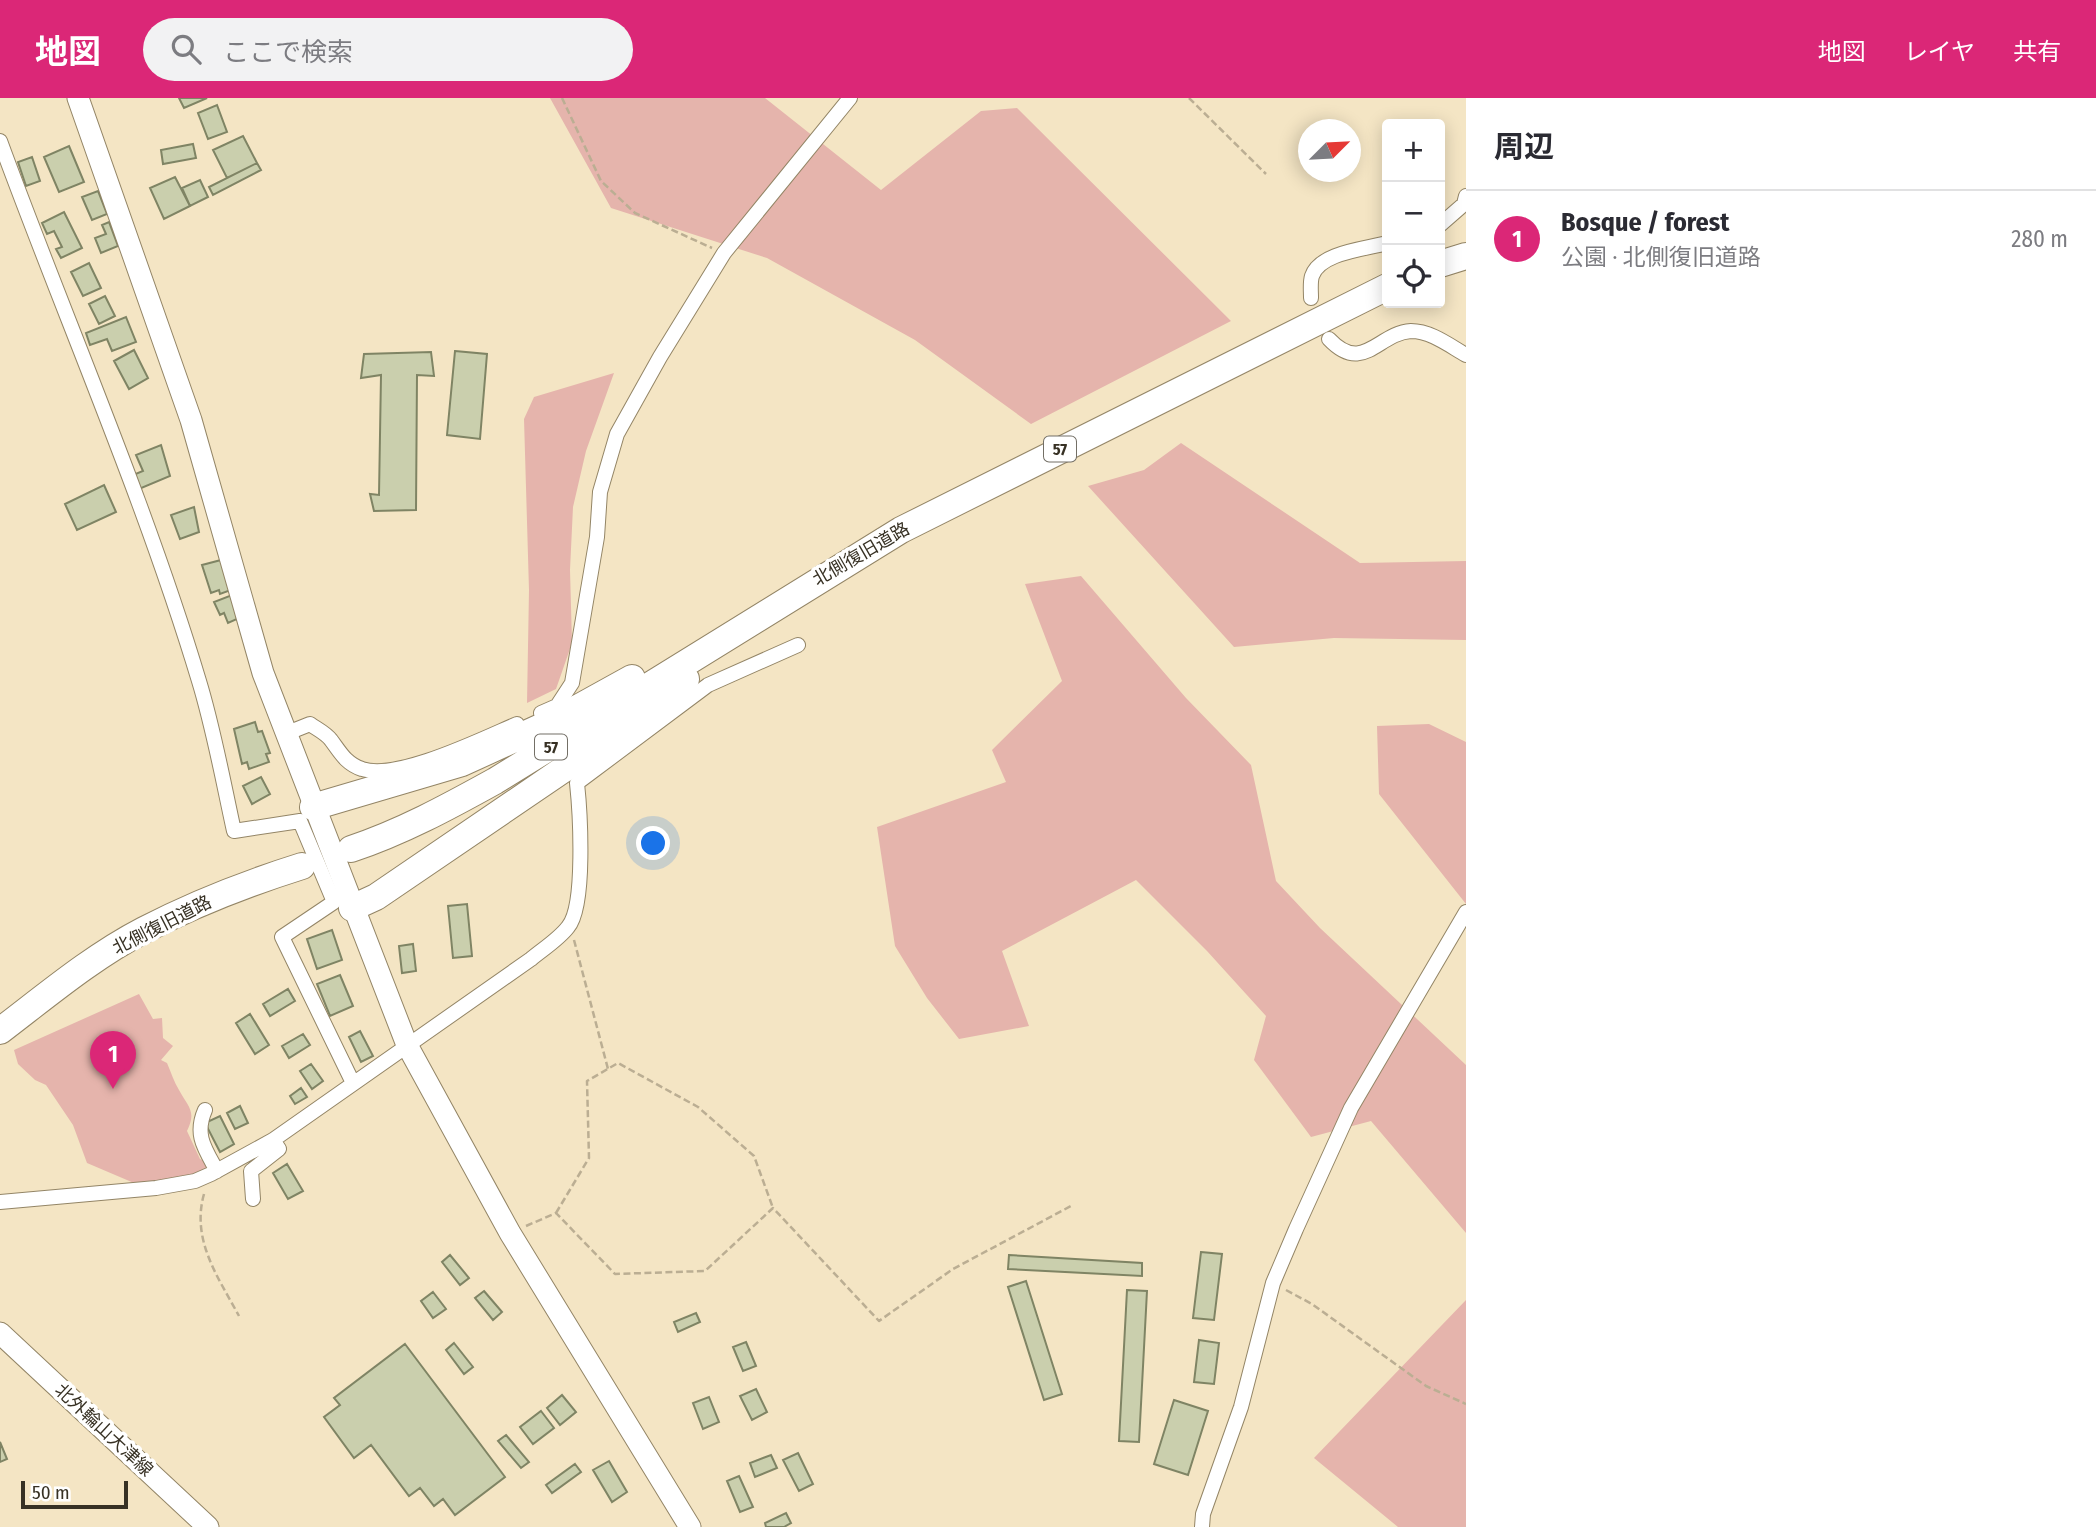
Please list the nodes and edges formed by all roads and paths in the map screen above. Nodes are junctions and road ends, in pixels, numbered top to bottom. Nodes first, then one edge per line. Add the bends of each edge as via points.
1 (78, 98) edge
2 (562, 98) edge
3 (850, 98) edge
4 (1189, 98) edge
5 (0, 141) edge
6 (1266, 174) dead end
7 (1466, 196) edge
8 (1445, 221) edge
9 (1382, 244) edge
10 (724, 253) junction
11 (1466, 256) edge
12 (1445, 262) edge
13 (1382, 290) edge
14 (1311, 298) dead end
15 (1329, 339) dead end
16 (1466, 355) edge
17 (742, 628) junction
18 (798, 645) dead end
19 (285, 734) junction
20 (313, 807) junction
21 (351, 849) dead end
22 (302, 866) dead end
23 (352, 908) junction
24 (1466, 912) edge
25 (570, 926) junction
26 (0, 1031) edge
27 (407, 1045) junction
28 (608, 1069) junction
29 (353, 1083) junction
30 (205, 1110) dead end
31 (273, 1140) junction
32 (214, 1173) junction
33 (253, 1199) dead end
34 (0, 1202) edge
35 (1071, 1206) dead end
36 (773, 1208) junction
37 (556, 1213) junction
38 (510, 1233) junction
39 (1273, 1283) junction
40 (239, 1316) dead end
41 (0, 1333) edge
42 (1466, 1404) edge
43 (208, 1527) edge
44 (690, 1527) edge
45 (1202, 1527) edge

1 - 19 street via 191,420 237,589
2 - 10 path via 601,181 635,213
3 - 10 street
4 - 6 path
5 - 29 street via 127,471 200,683 234,831 300,821 334,902 282,937
7 - 8 street via 1464,204
9 - 14 street via 1319,265 1312,276
10 - 19 street via 617,434 600,492 578,658 572,683 557,706 443,755 388,772 362,769 341,756 330,738 310,724
11 - 12 highway
13 - 17 highway, 北側復旧道路 / 57 via 901,530
15 - 16 street via 1339,350 1355,354 1414,331
17 - 20 highway via 676,654 556,720 462,763
17 - 21 highway, 北側復旧道路 / 57 via 446,808
17 - 23 highway via 655,707 376,897
18 - 25 street via 708,685 577,783 579,884
19 - 20 street
20 - 23 street
22 - 26 highway, 北側復旧道路 via 143,930
23 - 27 street
24 - 39 street via 1351,1108
25 - 27 street via 531,959
25 - 28 path
27 - 29 street
27 - 38 street
28 - 36 path via 618,1063 698,1107 754,1156
28 - 37 path via 587,1082 589,1158
29 - 31 street
30 - 32 street via 198,1130
31 - 32 street
31 - 33 street via 279,1149 251,1171
32 - 34 street via 156,1188
32 - 40 path via 200,1212 202,1244
35 - 36 path via 953,1269 879,1321
36 - 37 path via 705,1271 615,1274
37 - 38 path
38 - 44 street
39 - 42 path via 1312,1304 1426,1386
39 - 45 street via 1241,1407
41 - 43 street, 北外輪山大津線

